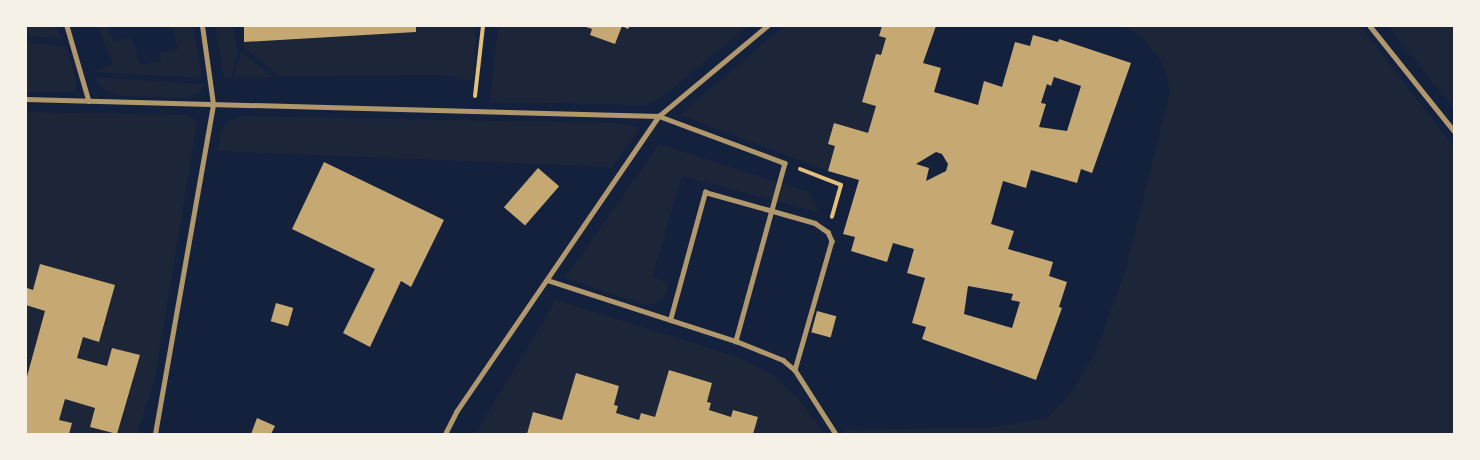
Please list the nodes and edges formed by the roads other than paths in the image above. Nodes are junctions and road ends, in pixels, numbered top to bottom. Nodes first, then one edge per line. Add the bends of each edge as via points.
1 (67, 26) edge
2 (202, 26) edge
3 (767, 26) edge
4 (1370, 26) edge
5 (26, 99) edge
6 (89, 101) junction
7 (213, 104) junction
8 (659, 116) junction
9 (1455, 131) edge
10 (772, 210) junction
11 (547, 280) junction
12 (670, 320) junction
13 (736, 341) junction
14 (795, 370) junction
15 (156, 435) edge
16 (445, 435) edge
17 (836, 435) edge

1 - 6 lane
2 - 7 lane
3 - 8 lane
4 - 9 lane
5 - 6 lane
6 - 7 lane
7 - 8 lane
7 - 15 lane
8 - 10 lane via 786,163
8 - 11 lane
10 - 12 lane via 705,192
10 - 13 lane
10 - 14 lane via 815,223 828,232 832,241
11 - 12 lane
11 - 16 lane via 456,412
12 - 13 lane
13 - 14 lane via 783,360
14 - 17 lane

